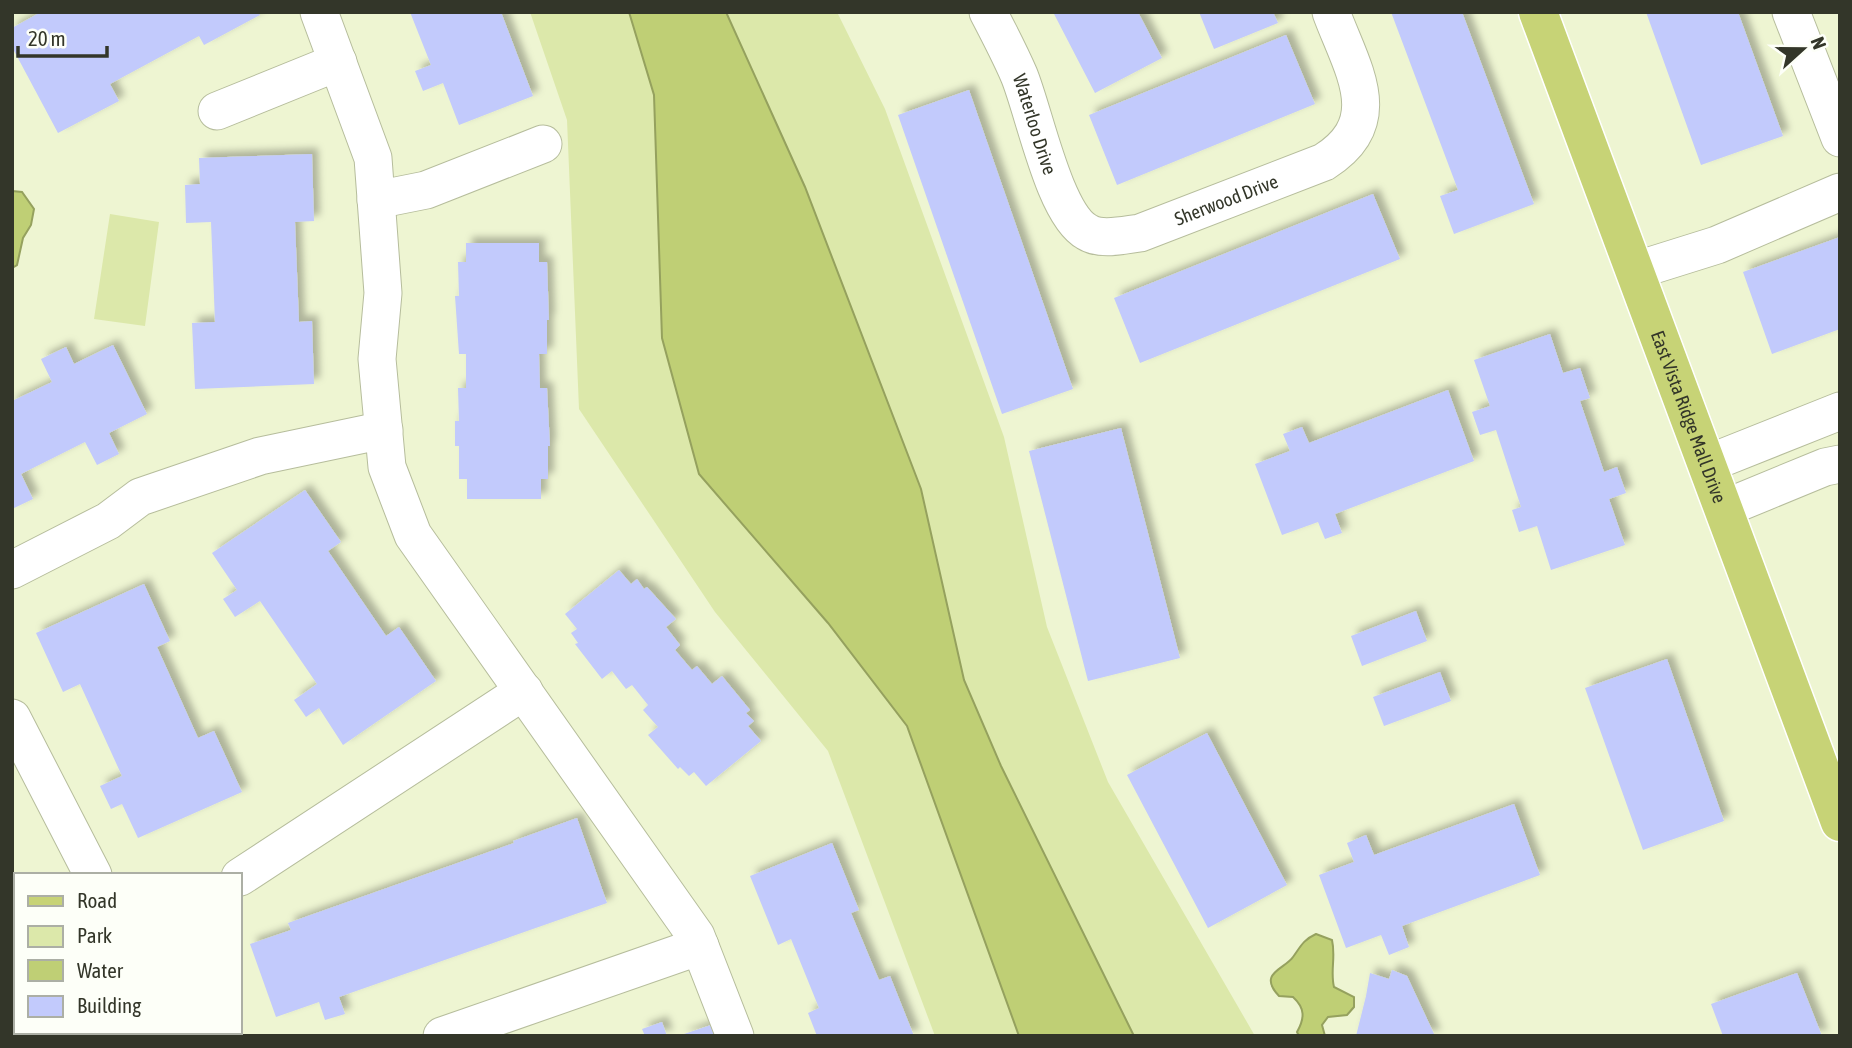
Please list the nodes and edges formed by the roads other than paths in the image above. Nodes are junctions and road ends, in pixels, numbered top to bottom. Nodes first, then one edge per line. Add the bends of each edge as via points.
1 (319, 12) edge
2 (988, 12) edge
3 (1331, 12) edge
4 (1538, 12) edge
5 (1791, 12) edge
6 (338, 62) junction
7 (217, 111) dead end
8 (1840, 138) edge
9 (543, 144) dead end
10 (1840, 192) edge
11 (376, 200) junction
12 (1088, 233) joint
13 (1634, 271) junction
14 (1840, 411) edge
15 (384, 430) junction
16 (1707, 464) junction
17 (1840, 464) edge
18 (1723, 509) junction
19 (12, 570) edge
20 (524, 691) junction
21 (12, 718) edge
22 (1840, 822) edge
23 (92, 873) edge
24 (242, 876) edge
25 (700, 946) junction
26 (442, 1036) edge
27 (735, 1036) edge

1 - 6 street
2 - 12 street, Waterloo Drive via 1020,76 1057,188 1073,220
3 - 12 street, Sherwood Drive via 1361,93 1362,114 1342,151 1140,233
4 - 13 main road, East Vista Ridge Mall Drive
5 - 8 street
6 - 7 street
6 - 11 street via 373,158
9 - 11 street via 426,190
10 - 13 street via 1717,245
11 - 15 street via 383,293 377,359
13 - 16 main road, East Vista Ridge Mall Drive
14 - 16 street
15 - 19 street via 260,456 140,497 108,522
15 - 20 street via 387,467 413,535
16 - 18 main road, East Vista Ridge Mall Drive
17 - 18 street
18 - 22 main road, East Vista Ridge Mall Drive
20 - 24 street
20 - 25 street
21 - 23 street
25 - 26 street
25 - 27 street

